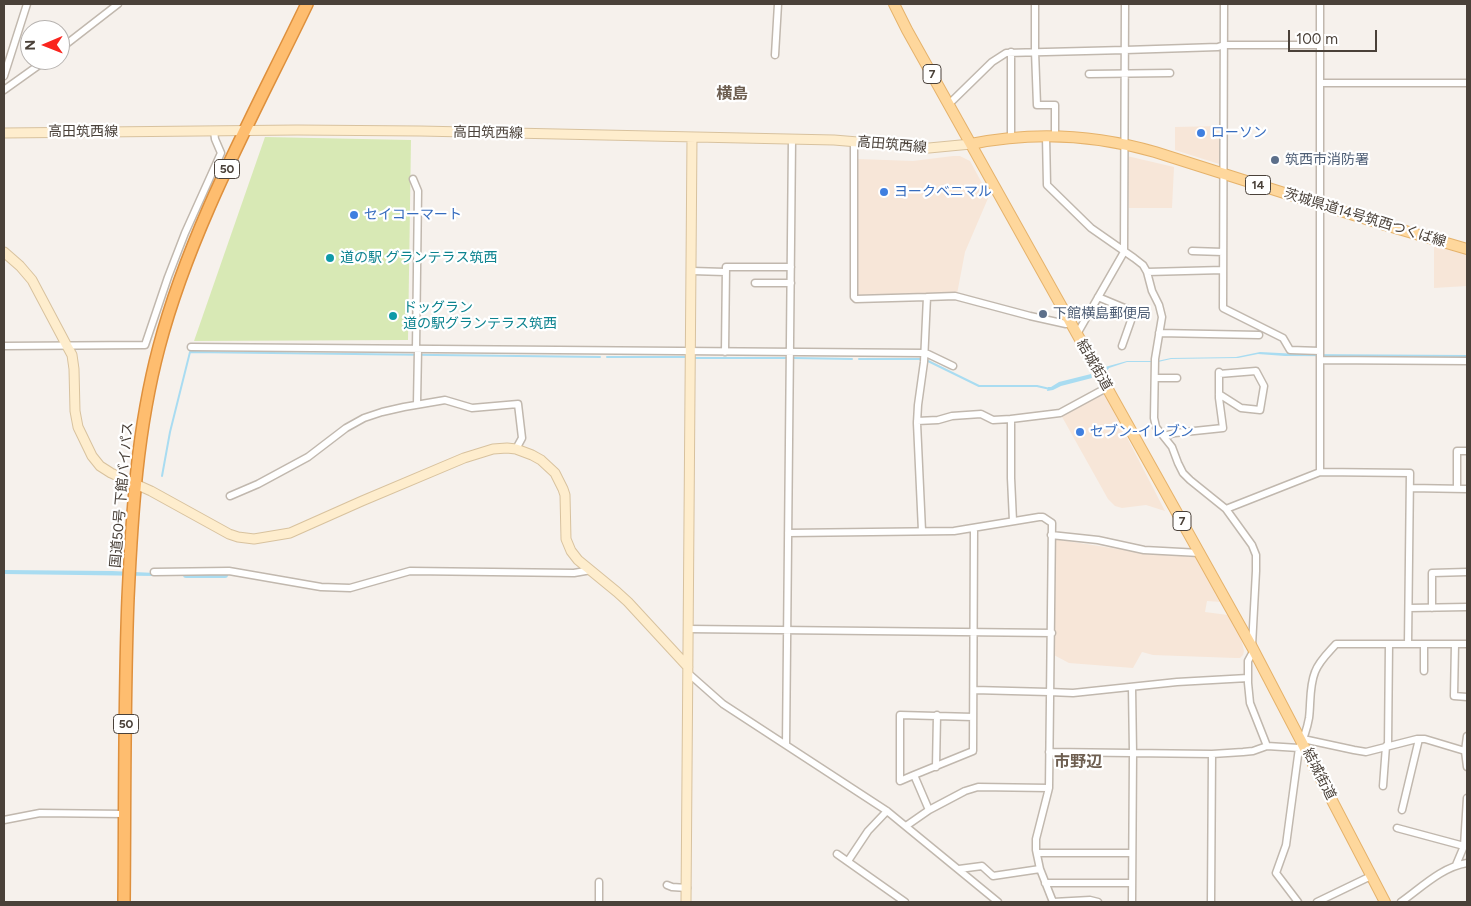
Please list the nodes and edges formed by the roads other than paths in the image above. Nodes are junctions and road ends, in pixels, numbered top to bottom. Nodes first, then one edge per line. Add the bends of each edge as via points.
1 (27, 4) edge
2 (307, 4) edge
3 (778, 4) edge
4 (894, 4) edge
5 (1035, 4) edge
6 (1125, 4) edge
7 (1224, 4) edge
8 (1320, 4) edge
9 (113, 5) edge
10 (70, 41) edge
11 (1224, 45) junction
12 (1320, 46) junction
13 (1125, 50) junction
14 (1035, 51) junction
15 (1011, 52) junction
16 (775, 55) dead end
17 (32, 70) edge
18 (1125, 73) junction
19 (1170, 73) dead end
20 (1089, 74) dead end
21 (4, 76) edge
22 (1320, 83) junction
23 (1467, 83) edge
24 (4, 90) edge
25 (949, 104) junction
26 (214, 131) junction
27 (245, 131) junction
28 (4, 134) edge
29 (1051, 136) junction
30 (692, 137) junction
31 (1011, 138) junction
32 (792, 139) junction
33 (854, 142) junction
34 (971, 144) junction
35 (1125, 144) junction
36 (1223, 174) junction
37 (413, 179) dead end
38 (1320, 204) junction
39 (1467, 249) edge
40 (1192, 251) dead end
41 (4, 252) edge
42 (1124, 252) junction
43 (1223, 252) junction
44 (790, 267) junction
45 (1223, 270) junction
46 (692, 271) junction
47 (726, 272) junction
48 (1147, 272) junction
49 (755, 283) dead end
50 (791, 284) junction
51 (927, 297) junction
52 (1098, 297) junction
53 (1070, 322) junction
54 (1159, 333) junction
55 (1077, 334) junction
56 (1258, 335) dead end
57 (4, 346) edge
58 (67, 346) junction
59 (1122, 346) dead end
60 (191, 347) dead end
61 (417, 352) junction
62 (725, 352) junction
63 (790, 353) junction
64 (691, 355) junction
65 (1320, 356) junction
66 (924, 357) junction
67 (1467, 361) edge
68 (953, 366) dead end
69 (1155, 378) junction
70 (1177, 378) dead end
71 (1108, 387) junction
72 (1219, 394) junction
73 (417, 404) junction
74 (1011, 419) junction
75 (917, 421) junction
76 (1164, 436) junction
77 (516, 449) junction
78 (1467, 451) edge
79 (1320, 472) junction
80 (135, 483) junction
81 (1410, 488) junction
82 (1457, 489) junction
83 (1467, 489) edge
84 (230, 496) dead end
85 (1226, 509) junction
86 (1013, 521) junction
87 (974, 528) junction
88 (922, 531) junction
89 (788, 534) junction
90 (1052, 535) junction
91 (1200, 553) junction
92 (590, 570) junction
93 (154, 572) dead end
94 (1467, 572) edge
95 (1467, 607) edge
96 (1409, 608) junction
97 (1432, 608) junction
98 (688, 629) junction
99 (788, 631) junction
100 (974, 632) junction
101 (1052, 632) junction
102 (1389, 644) junction
103 (1408, 644) junction
104 (1424, 644) junction
105 (1455, 644) junction
106 (1467, 644) edge
107 (1253, 648) junction
108 (688, 670) junction
109 (1424, 672) dead end
110 (1248, 678) junction
111 (1132, 686) junction
112 (974, 690) junction
113 (1049, 692) junction
114 (1467, 697) edge
115 (936, 715) junction
116 (973, 716) junction
117 (1467, 736) edge
118 (1419, 739) junction
119 (1301, 743) junction
120 (786, 745) junction
121 (1267, 746) junction
122 (1387, 746) junction
123 (1465, 751) junction
124 (1049, 752) junction
125 (1134, 753) junction
126 (1212, 754) junction
127 (936, 766) junction
128 (1467, 767) edge
129 (914, 775) junction
130 (1383, 786) dead end
131 (1049, 788) junction
132 (1467, 798) edge
133 (929, 810) junction
134 (1402, 810) dead end
135 (887, 811) junction
136 (125, 814) junction
137 (4, 820) edge
138 (906, 826) junction
139 (1397, 828) dead end
140 (1464, 846) junction
141 (1036, 853) junction
142 (1132, 853) junction
143 (837, 854) dead end
144 (848, 861) junction
145 (1467, 862) edge
146 (1456, 865) junction
147 (959, 869) junction
148 (1040, 869) junction
149 (1371, 876) junction
150 (599, 882) dead end
151 (1046, 882) junction
152 (1132, 883) junction
153 (667, 885) dead end
154 (687, 888) junction
155 (124, 902) edge
156 (599, 902) edge
157 (686, 902) edge
158 (905, 902) edge
159 (998, 902) edge
160 (1053, 902) edge
161 (1098, 902) edge
162 (1132, 902) edge
163 (1211, 902) edge
164 (1298, 902) edge
165 (1317, 902) edge
166 (1385, 902) edge
167 (1402, 902) edge

1 - 21 street
2 - 27 highway, 国道50号 下館バイパス / 50
3 - 16 street
4 - 25 main road, 結城街道 / 7
5 - 14 street
6 - 13 street
7 - 11 street
8 - 12 street
9 - 10 street
11 - 12 street
11 - 13 street
11 - 36 street
12 - 22 street
13 - 14 street
13 - 18 street
14 - 15 street
14 - 29 street via 1037,105 1056,105
15 - 25 street via 992,62
15 - 31 street
17 - 24 street
18 - 19 street
18 - 20 street
18 - 35 street
22 - 23 street
22 - 38 street
25 - 34 main road, 結城街道 / 7
26 - 27 street, 高田筑西線
26 - 28 street, 高田筑西線
26 - 58 street via 221,153 168,276 145,346
27 - 30 street, 高田筑西線
27 - 80 highway, 国道50号 下館バイパス / 50 via 193,248 165,327 144,417
29 - 31 main road, 茨城県道14号筑西つくば線 / 14
29 - 35 main road, 茨城県道14号筑西つくば線 / 14
29 - 42 street via 1047,185 1091,228
30 - 32 street, 高田筑西線
30 - 46 street
31 - 34 main road, 茨城県道14号筑西つくば線 / 14
32 - 33 street, 高田筑西線
32 - 44 street
33 - 34 street, 高田筑西線 via 929,148
33 - 51 street via 854,297
34 - 53 main road, 結城街道 / 7
35 - 36 main road, 茨城県道14号筑西つくば線 / 14
35 - 42 street
36 - 38 main road, 茨城県道14号筑西つくば線 / 14
36 - 43 street
37 - 61 street via 418,191
38 - 39 main road, 茨城県道14号筑西つくば線 / 14
38 - 65 street
40 - 43 street
41 - 58 street via 32,280
42 - 48 street via 1143,265
42 - 52 street
43 - 45 street
44 - 47 street via 728,266
44 - 50 street
45 - 48 street
45 - 65 street via 1223,308 1283,338 1290,350
46 - 47 street
46 - 64 street
47 - 62 street
48 - 54 street via 1162,317
49 - 50 street
50 - 63 street
51 - 53 street via 955,296 1030,316 1066,324
51 - 66 street
52 - 55 street
52 - 59 street via 1134,312
53 - 55 main road, 結城街道 / 7
54 - 56 street
54 - 69 street
55 - 71 main road, 結城街道 / 7
57 - 58 street
58 - 80 street via 74,369 76,419 83,439 100,466
60 - 61 street
61 - 64 street
61 - 73 street
62 - 63 street
62 - 64 street
63 - 66 street
63 - 89 street
64 - 98 street
65 - 67 street
65 - 79 street
66 - 68 street via 928,354
66 - 75 street
69 - 70 street
69 - 76 street via 1154,418 1156,427
71 - 74 street via 1060,413
71 - 91 main road, 結城街道 / 7
72 - 72 street via 1219,372 1256,370 1264,386 1260,410 1241,408
72 - 76 street via 1222,428
73 - 77 street via 445,400 472,408 518,404 522,438
73 - 84 street via 364,418 308,457
74 - 75 street via 993,420 981,414
74 - 86 street
75 - 88 street
76 - 85 street via 1183,473
77 - 80 street via 493,448 464,458 290,533 261,539 229,534
77 - 92 street via 541,460 555,473 565,495 568,546
78 - 82 street via 1457,451
79 - 81 street via 1410,473
79 - 85 street
80 - 136 highway, 国道50号 下館バイパス / 50 via 126,650
81 - 82 street
81 - 96 street
82 - 83 street
85 - 107 street via 1256,555
86 - 87 street
86 - 90 street via 1043,517 1052,523
87 - 88 street
87 - 100 street
88 - 89 street
89 - 99 street
90 - 91 street via 1144,550
90 - 101 street
91 - 107 main road, 結城街道 / 7
92 - 93 street via 574,573 410,571 350,588 321,587 229,571
92 - 108 street via 622,597
94 - 97 street via 1432,573
95 - 97 street
96 - 97 street
96 - 103 street
98 - 99 street
98 - 108 street
99 - 100 street
99 - 120 street
100 - 101 street
100 - 112 street
101 - 113 street
102 - 103 street
102 - 119 street via 1336,644 1315,672 1309,717
102 - 122 street
103 - 104 street
104 - 105 street
104 - 109 street
105 - 106 street
105 - 114 street via 1454,696
107 - 110 street via 1248,661
107 - 119 main road, 結城街道 / 7
108 - 120 street via 723,704
108 - 154 street
110 - 111 street
110 - 121 street via 1250,703
111 - 113 street via 1073,693
111 - 125 street
112 - 113 street
112 - 116 street
113 - 124 street
115 - 116 street
115 - 127 street
115 - 129 street via 900,715 900,781
116 - 127 street via 973,751
117 - 123 street
118 - 122 street
118 - 123 street
118 - 134 street
119 - 121 street
119 - 122 street via 1366,752
119 - 149 main road, 結城街道 / 7
119 - 164 street via 1286,845 1276,873
120 - 135 street
121 - 126 street
122 - 130 street
123 - 128 street
124 - 125 street
124 - 131 street
125 - 126 street
125 - 142 street
126 - 163 street
127 - 129 street
129 - 133 street
131 - 133 street via 978,787
131 - 141 street via 1036,839
132 - 140 street
133 - 138 street
135 - 138 street
135 - 144 street via 868,831
136 - 137 street via 40,813
136 - 155 highway, 国道50号 下館バイパス / 50
138 - 147 street
139 - 140 street
140 - 146 street
141 - 142 street
141 - 148 street
142 - 152 street
143 - 144 street
144 - 158 street
145 - 146 street
146 - 167 street via 1441,872
147 - 148 street via 982,866 993,876
147 - 159 street
148 - 151 street
149 - 165 street
149 - 166 main road, 結城街道 / 7
150 - 156 street
151 - 152 street
151 - 160 street
152 - 162 street
153 - 154 street
154 - 157 street
160 - 161 street

